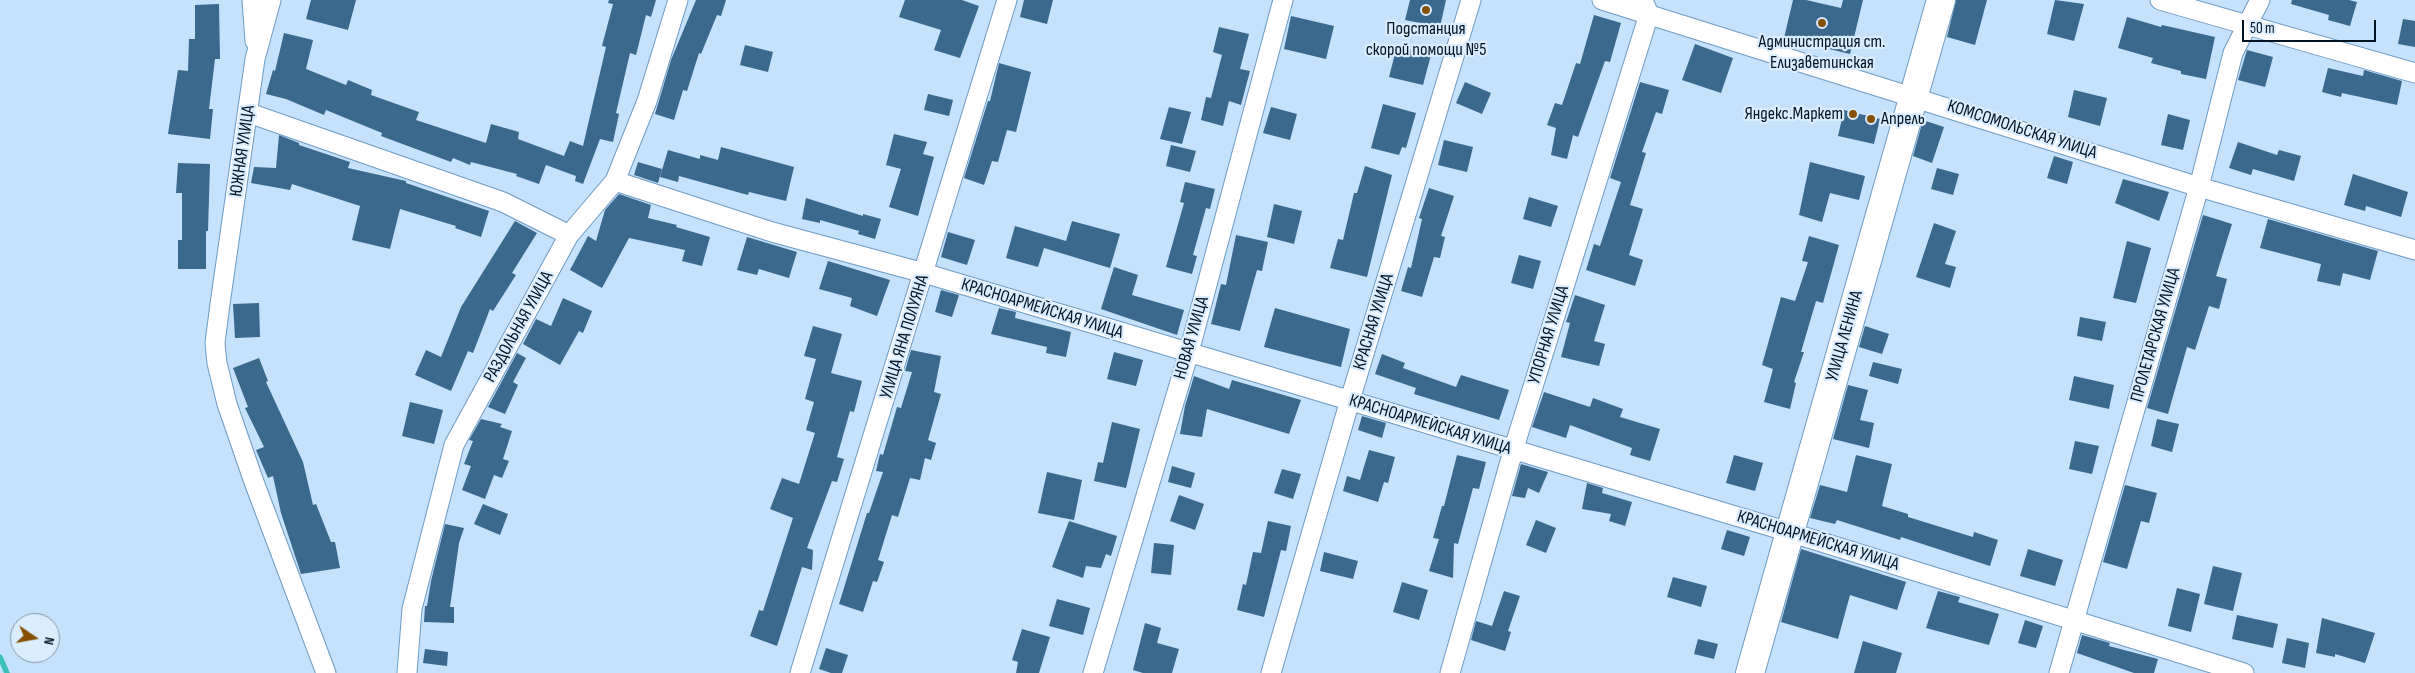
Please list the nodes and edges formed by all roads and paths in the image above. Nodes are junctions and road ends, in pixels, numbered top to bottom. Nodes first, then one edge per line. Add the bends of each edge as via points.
1 (252, 0) edge
2 (271, 0) edge
3 (678, 0) edge
4 (1007, 0) edge
5 (1283, 0) edge
6 (1471, 0) edge
7 (1602, 0) edge
8 (1940, 0) edge
9 (2160, 0) edge
10 (2260, 0) edge
11 (1646, 7) edge
12 (2248, 25) junction
13 (256, 58) junction
14 (2415, 73) edge
15 (1914, 96) junction
16 (249, 113) junction
17 (615, 181) junction
18 (2199, 186) junction
19 (569, 235) junction
20 (2415, 250) edge
21 (924, 273) junction
22 (1189, 352) junction
23 (1350, 400) junction
24 (1513, 451) junction
25 (1789, 532) junction
26 (2074, 622) junction
27 (326, 673) edge
28 (407, 673) edge
29 (800, 673) edge
30 (1093, 673) edge
31 (1271, 673) edge
32 (1450, 673) edge
33 (1750, 673) edge
34 (2060, 673) edge
35 (2244, 673) edge

1 - 13 street
2 - 13 street, ЮЖНАЯ УЛИЦА
3 - 17 street, РАЗДОЛЬНАЯ УЛИЦА via 647,101
4 - 21 street, УЛИЦА ЯНА ПОЛУЯНА
5 - 22 street, НОВАЯ УЛИЦА
6 - 23 street, КРАСНАЯ УЛИЦА
7 - 11 street, КОМСОМОЛЬСКАЯ УЛИЦА
8 - 15 street, УЛИЦА ЛЕНИНА
9 - 12 street
10 - 12 street, ПРОЛЕТАРСКАЯ УЛИЦА
11 - 15 street, КОМСОМОЛЬСКАЯ УЛИЦА
11 - 24 street, УПОРНАЯ УЛИЦА
12 - 14 street
12 - 18 street, ПРОЛЕТАРСКАЯ УЛИЦА via 2233,53
13 - 16 street, ЮЖНАЯ УЛИЦА
15 - 18 street, КОМСОМОЛЬСКАЯ УЛИЦА
15 - 25 street, УЛИЦА ЛЕНИНА
16 - 19 street via 503,202
16 - 27 street, ЮЖНАЯ УЛИЦА via 215,343 217,363 227,404
17 - 19 street, РАЗДОЛЬНАЯ УЛИЦА
17 - 21 street, КРАСНОАРМЕЙСКАЯ УЛИЦА via 772,232
18 - 20 street, КОМСОМОЛЬСКАЯ УЛИЦА
18 - 26 street, ПРОЛЕТАРСКАЯ УЛИЦА
19 - 28 street, РАЗДОЛЬНАЯ УЛИЦА via 454,445 412,610
21 - 22 street, КРАСНОАРМЕЙСКАЯ УЛИЦА
21 - 29 street, УЛИЦА ЯНА ПОЛУЯНА
22 - 23 street, КРАСНОАРМЕЙСКАЯ УЛИЦА
22 - 30 street, НОВАЯ УЛИЦА
23 - 24 street, КРАСНОАРМЕЙСКАЯ УЛИЦА
23 - 31 street, КРАСНАЯ УЛИЦА
24 - 25 street, КРАСНОАРМЕЙСКАЯ УЛИЦА
24 - 32 street, УПОРНАЯ УЛИЦА
25 - 26 street, КРАСНОАРМЕЙСКАЯ УЛИЦА
25 - 33 street, УЛИЦА ЛЕНИНА
26 - 34 street, ПРОЛЕТАРСКАЯ УЛИЦА
26 - 35 street, КРАСНОАРМЕЙСКАЯ УЛИЦА

